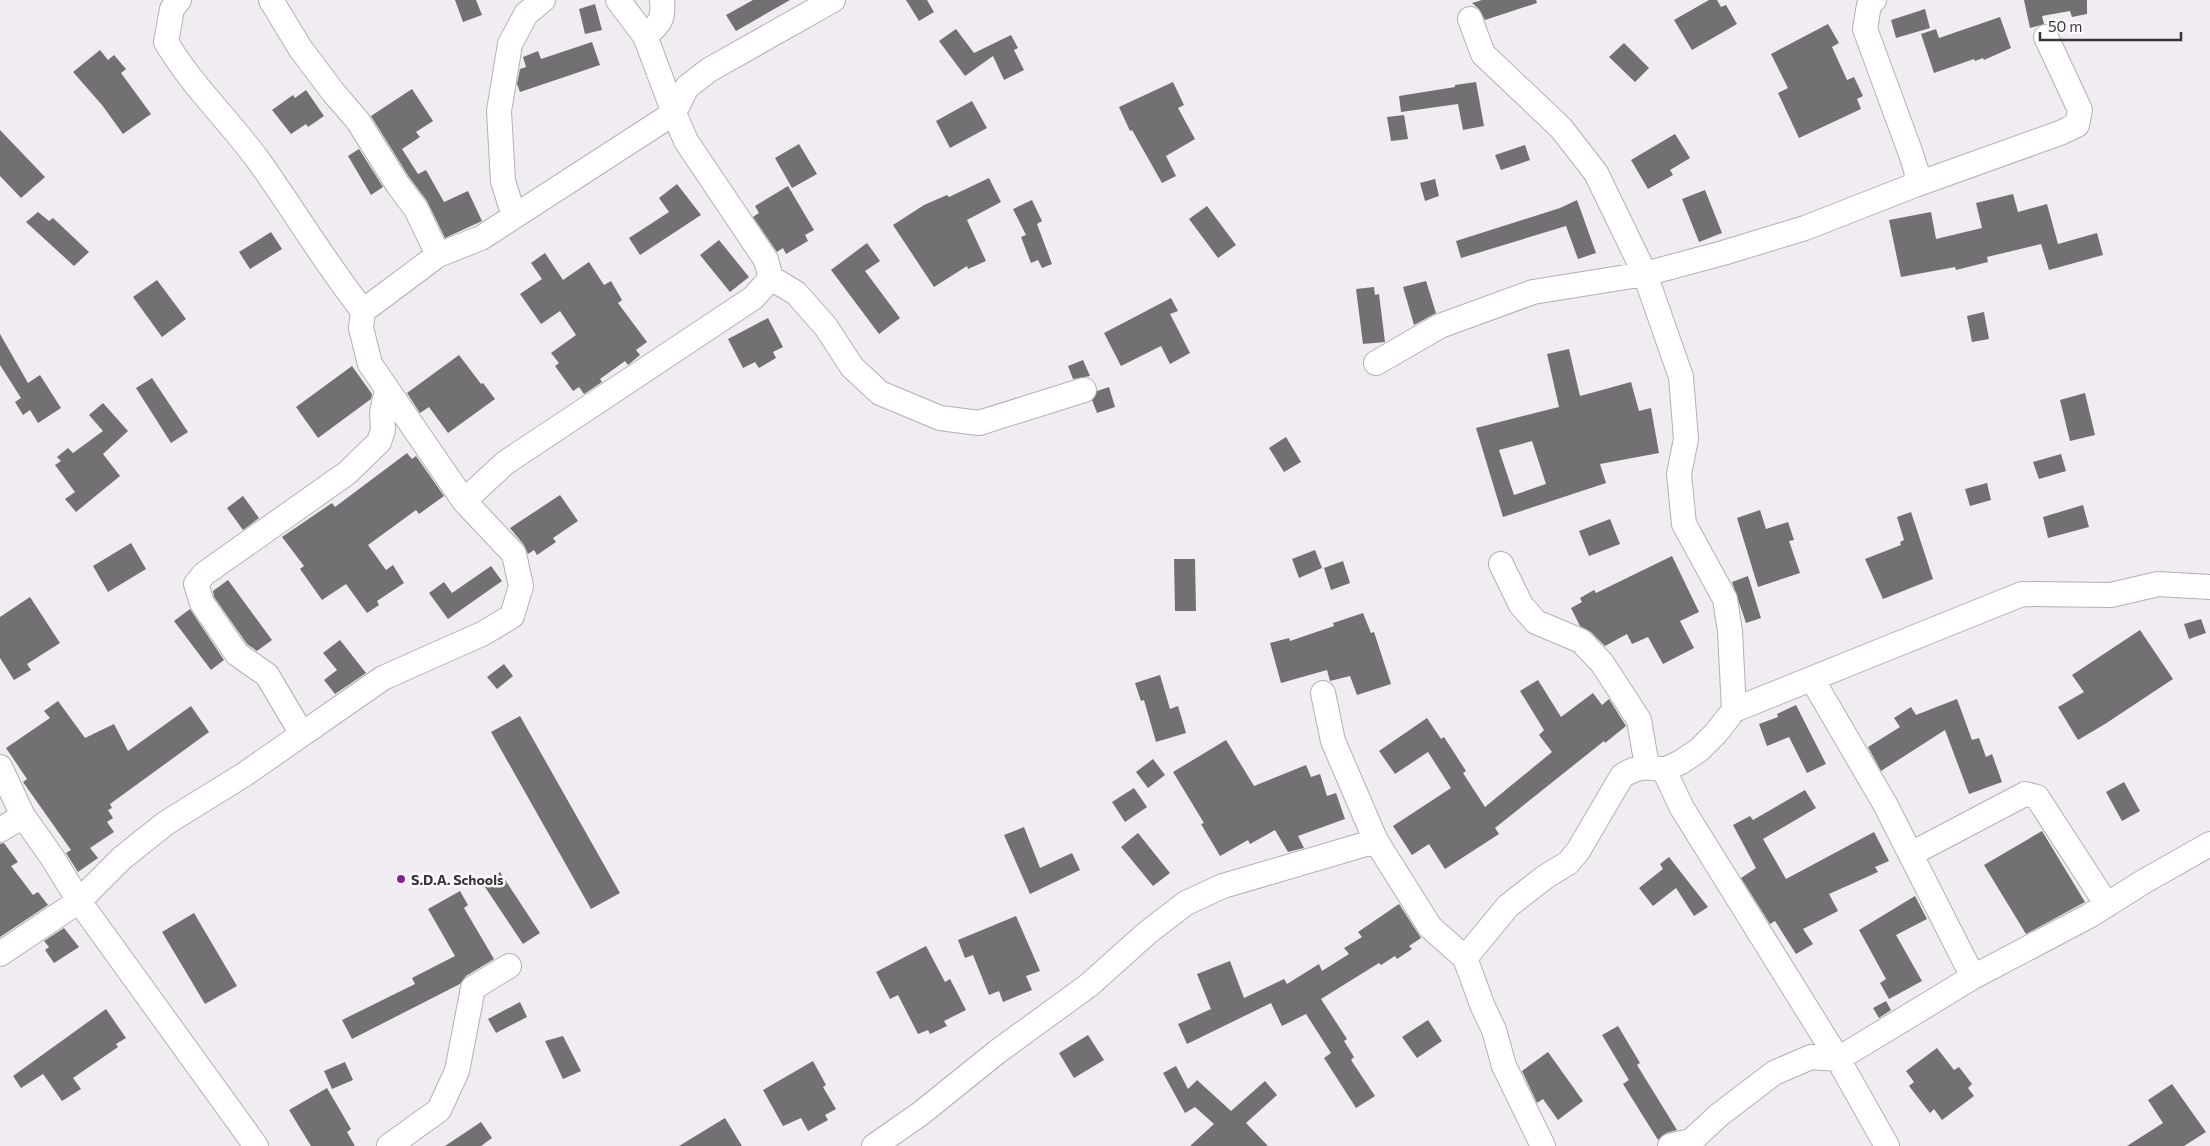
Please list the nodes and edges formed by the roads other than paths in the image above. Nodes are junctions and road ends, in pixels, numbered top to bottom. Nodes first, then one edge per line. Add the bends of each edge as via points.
1 (179, 0) edge
2 (271, 0) edge
3 (543, 0) edge
4 (618, 0) edge
5 (662, 0) edge
6 (833, 0) edge
7 (1874, 0) edge
8 (1470, 19) dead end
9 (645, 36) junction
10 (2046, 37) dead end
11 (674, 113) junction
12 (1915, 185) junction
13 (514, 216) junction
14 (438, 255) junction
15 (1645, 274) junction
16 (771, 278) junction
17 (363, 311) junction
18 (1376, 363) dead end
19 (1084, 390) dead end
20 (389, 392) junction
21 (464, 501) junction
22 (1501, 564) dead end
23 (2210, 587) edge
24 (1812, 679) junction
25 (1324, 693) dead end
26 (1734, 710) junction
27 (302, 734) junction
28 (0, 767) edge
29 (1655, 768) junction
30 (24, 816) junction
31 (0, 830) edge
32 (1376, 841) junction
33 (2210, 844) edge
34 (1911, 854) junction
35 (79, 901) junction
36 (2107, 905) junction
37 (0, 954) edge
38 (1465, 958) junction
39 (509, 966) dead end
40 (1973, 977) junction
41 (1838, 1059) junction
42 (256, 1146) edge
43 (389, 1146) edge
44 (874, 1146) edge
45 (1543, 1146) edge
46 (1670, 1146) edge
47 (1887, 1146) edge

1 - 17 street via 172,9 166,42 181,68 257,159
2 - 14 street via 300,48 358,121 416,209
3 - 13 street via 526,14 510,44 499,111 503,181
4 - 9 street
5 - 9 street via 659,24
6 - 11 street via 709,70 686,87
7 - 12 street via 1869,5 1865,29 1911,154 1917,173
8 - 15 street via 1482,54 1562,128 1596,174
9 - 11 street
10 - 12 street via 2080,110 2077,124
11 - 13 street
11 - 16 street via 686,141 766,260
12 - 15 street via 1805,228
13 - 14 street via 481,238
14 - 17 street
15 - 18 street via 1533,292 1440,326
15 - 26 street via 1681,377 1686,439 1678,474 1684,524 1725,599
16 - 19 street via 796,293 826,327 852,368 880,393 940,418 979,423
16 - 21 street via 753,298 505,463
17 - 20 street via 361,328 370,364
20 - 21 street
20 - 27 street via 382,413 379,442 347,473 204,574 196,584 202,603 236,654 267,675
21 - 27 street via 514,554 521,586 512,616 484,633 384,678
22 - 29 street via 1521,606 1536,622 1581,641 1602,663 1639,720
23 - 24 street via 2158,584 2112,595 2022,594
24 - 26 street
24 - 34 street via 1886,804
25 - 32 street via 1333,741
26 - 29 street via 1699,750 1681,762
27 - 35 street via 166,823 122,858
28 - 30 street
29 - 38 street via 1634,768 1622,776 1573,857 1508,906
29 - 41 street
30 - 31 street
30 - 35 street
32 - 38 street via 1430,926
32 - 44 street via 1223,886 1186,903 1146,933 1089,985
33 - 36 street
34 - 36 street via 2025,794 2037,798
34 - 40 street
35 - 37 street
35 - 42 street
36 - 40 street
38 - 45 street via 1494,1030 1504,1066
39 - 43 street via 473,988 457,1071 439,1110
40 - 41 street
41 - 46 street via 1811,1057 1774,1073 1690,1140
41 - 47 street

